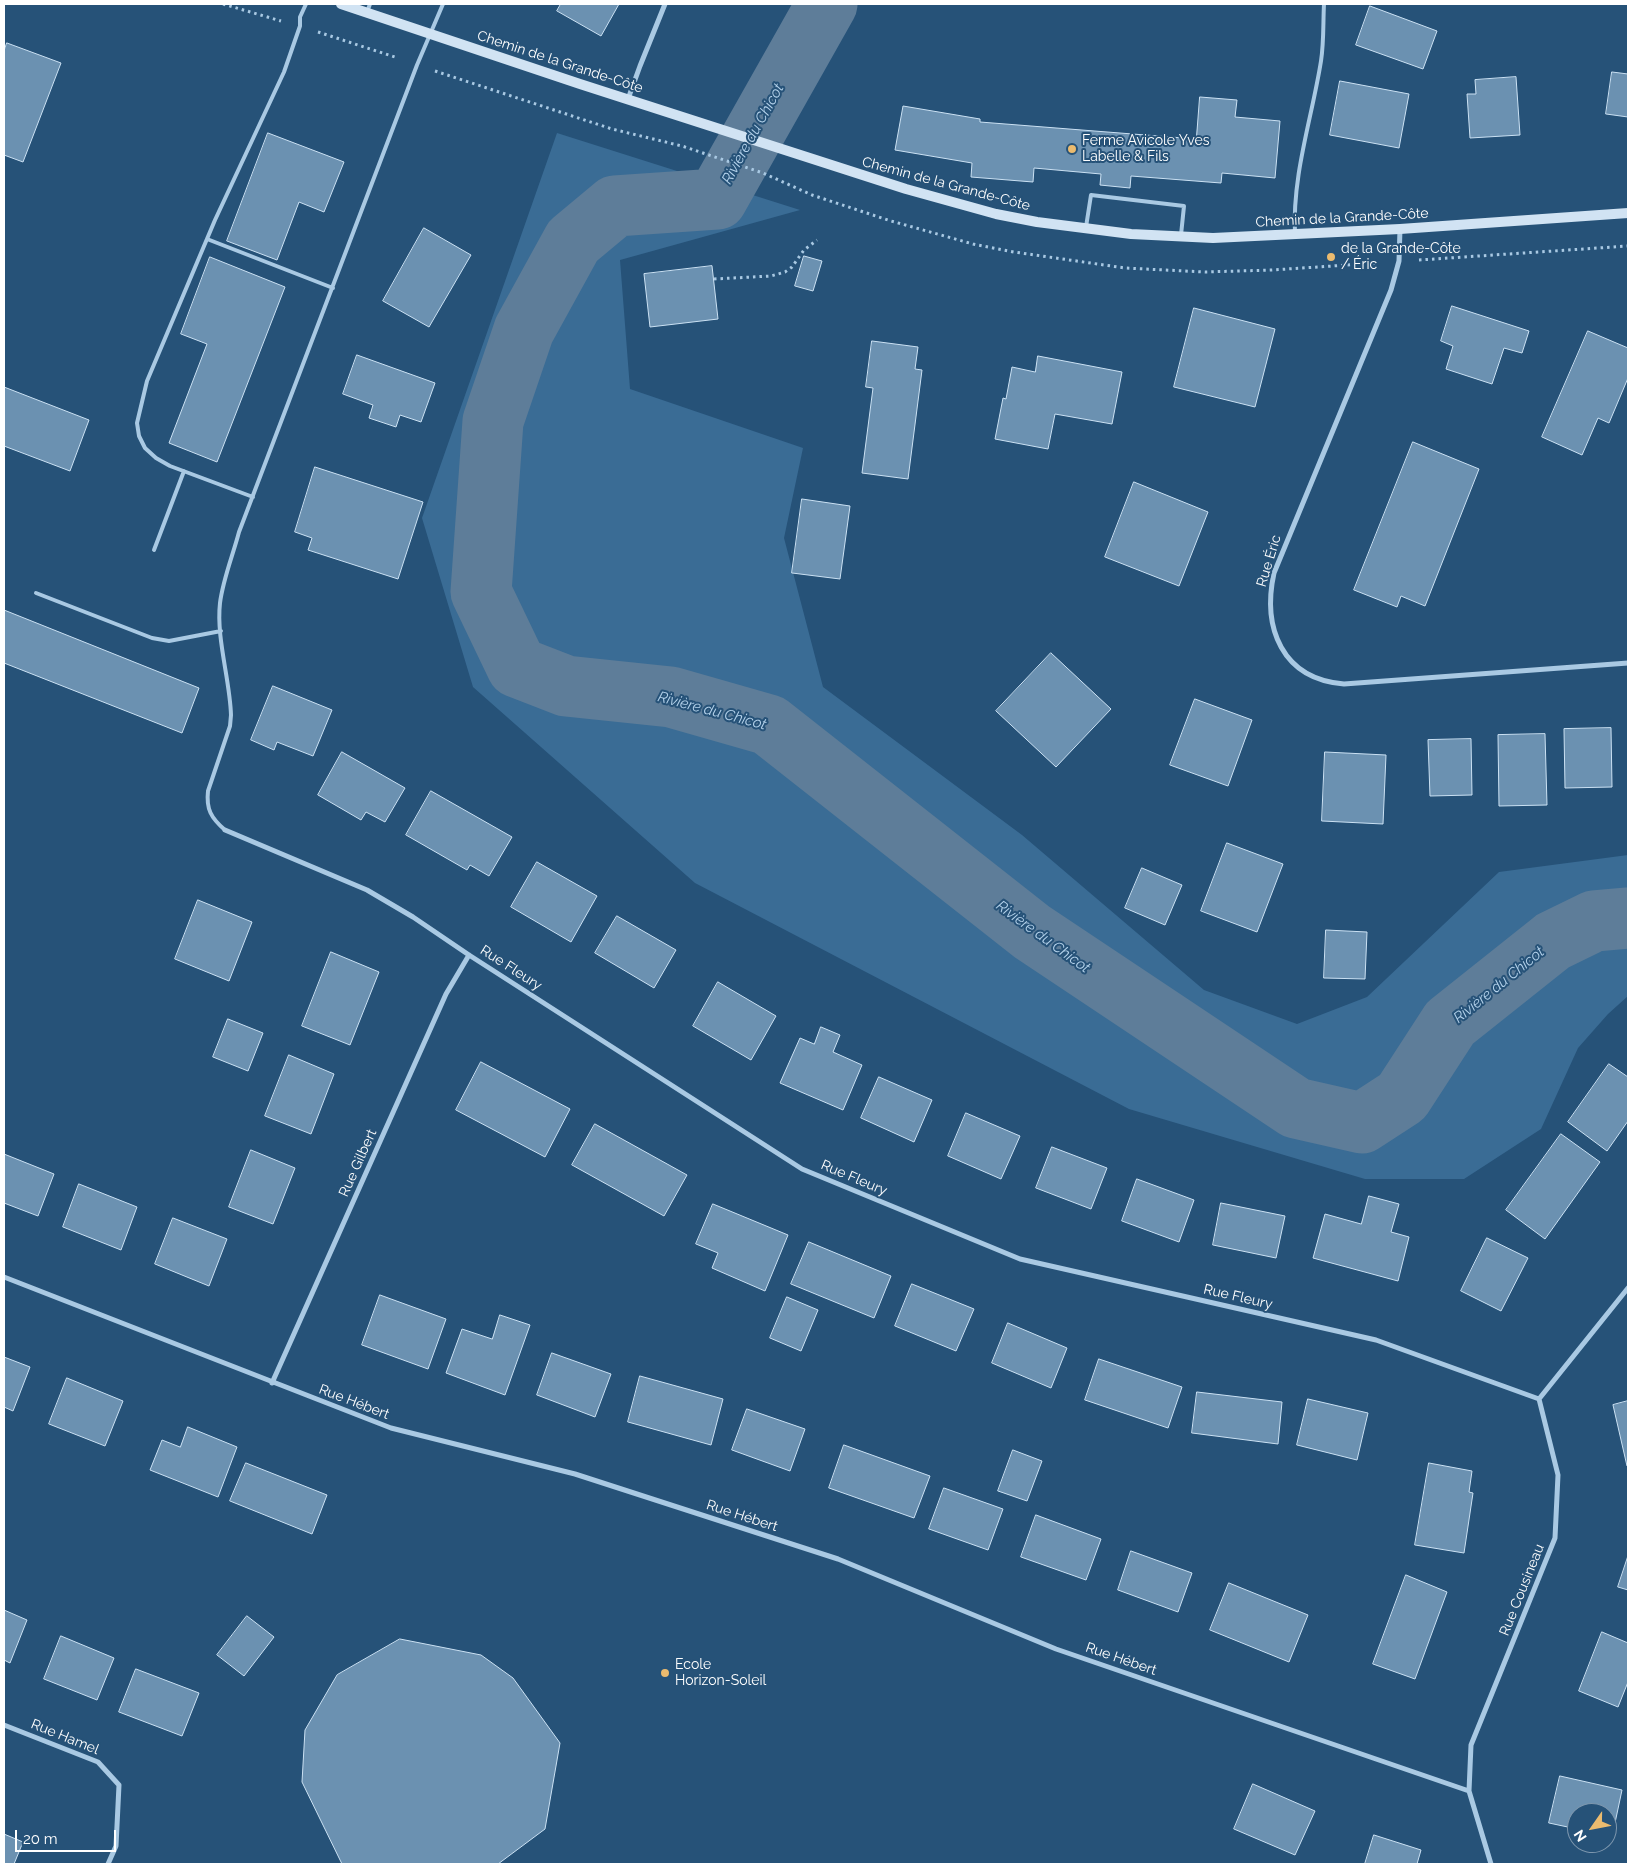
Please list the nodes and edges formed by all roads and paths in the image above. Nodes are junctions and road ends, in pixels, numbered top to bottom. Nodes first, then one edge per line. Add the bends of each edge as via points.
1 (224, 4) edge
2 (306, 4) edge
3 (341, 4) edge
4 (443, 4) edge
5 (665, 4) edge
6 (1324, 4) edge
7 (369, 8) edge
8 (288, 23) dead end
9 (312, 30) dead end
10 (430, 33) junction
11 (404, 61) dead end
12 (436, 72) dead end
13 (628, 99) junction
14 (1628, 213) edge
15 (1086, 229) junction
16 (1400, 229) junction
17 (1295, 234) junction
18 (1180, 237) junction
19 (207, 239) junction
20 (817, 240) dead end
21 (1628, 246) edge
22 (1436, 259) dead end
23 (1348, 265) dead end
24 (714, 278) dead end
25 (333, 288) junction
26 (184, 471) junction
27 (252, 497) junction
28 (154, 550) dead end
29 (36, 593) dead end
30 (221, 631) junction
31 (1628, 663) edge
32 (225, 830) joint
33 (469, 955) junction
34 (4, 1277) edge
35 (1628, 1288) edge
36 (272, 1383) junction
37 (1539, 1399) junction
38 (4, 1725) edge
39 (1469, 1791) junction
40 (108, 1864) edge
41 (1491, 1864) edge

1 - 8 path
2 - 19 lane via 284,72
3 - 7 main road, Chemin de la Grande-Côte
4 - 10 lane
5 - 13 street
6 - 17 lane via 1321,60 1295,197
7 - 10 main road, Chemin de la Grande-Côte
9 - 11 path
10 - 13 main road, Chemin de la Grande-Côte
10 - 25 lane
12 - 23 path via 612,129 682,146 763,173 812,195 973,244 1125,268 1205,272
13 - 15 main road, Chemin de la Grande-Côte via 906,189 996,214
14 - 16 main road, Chemin de la Grande-Côte
15 - 18 main road, Chemin de la Grande-Côte
15 - 18 lane via 1090,195 1184,206
16 - 17 main road, Chemin de la Grande-Côte
16 - 31 street, Rue Éric via 1398,261 1391,290 1274,573 1270,609 1276,638 1283,651 1302,671 1330,683 1344,684
17 - 18 main road, Chemin de la Grande-Côte
19 - 25 lane
19 - 26 lane via 146,381 137,423 139,436 146,448 156,458
20 - 24 path via 785,272 771,276
21 - 22 path
25 - 27 lane
26 - 27 lane
26 - 28 lane
27 - 30 lane via 224,585 220,604
29 - 30 lane via 152,638 169,641
30 - 32 lane via 231,715 206,801 213,820
32 - 33 street, Rue Fleury via 367,890
33 - 36 street, Rue Gilbert via 446,994
33 - 37 street, Rue Fleury via 811,1173 1020,1259 1376,1340
34 - 36 street, Rue Hébert
35 - 37 street
36 - 39 street, Rue Hébert via 391,1428 575,1474 838,1559 1056,1649
37 - 39 street, Rue Cousineau via 1558,1474 1555,1538 1471,1745
38 - 40 street, Rue Hamel via 98,1762 118,1785 116,1846
39 - 41 street, Rue Cousineau

